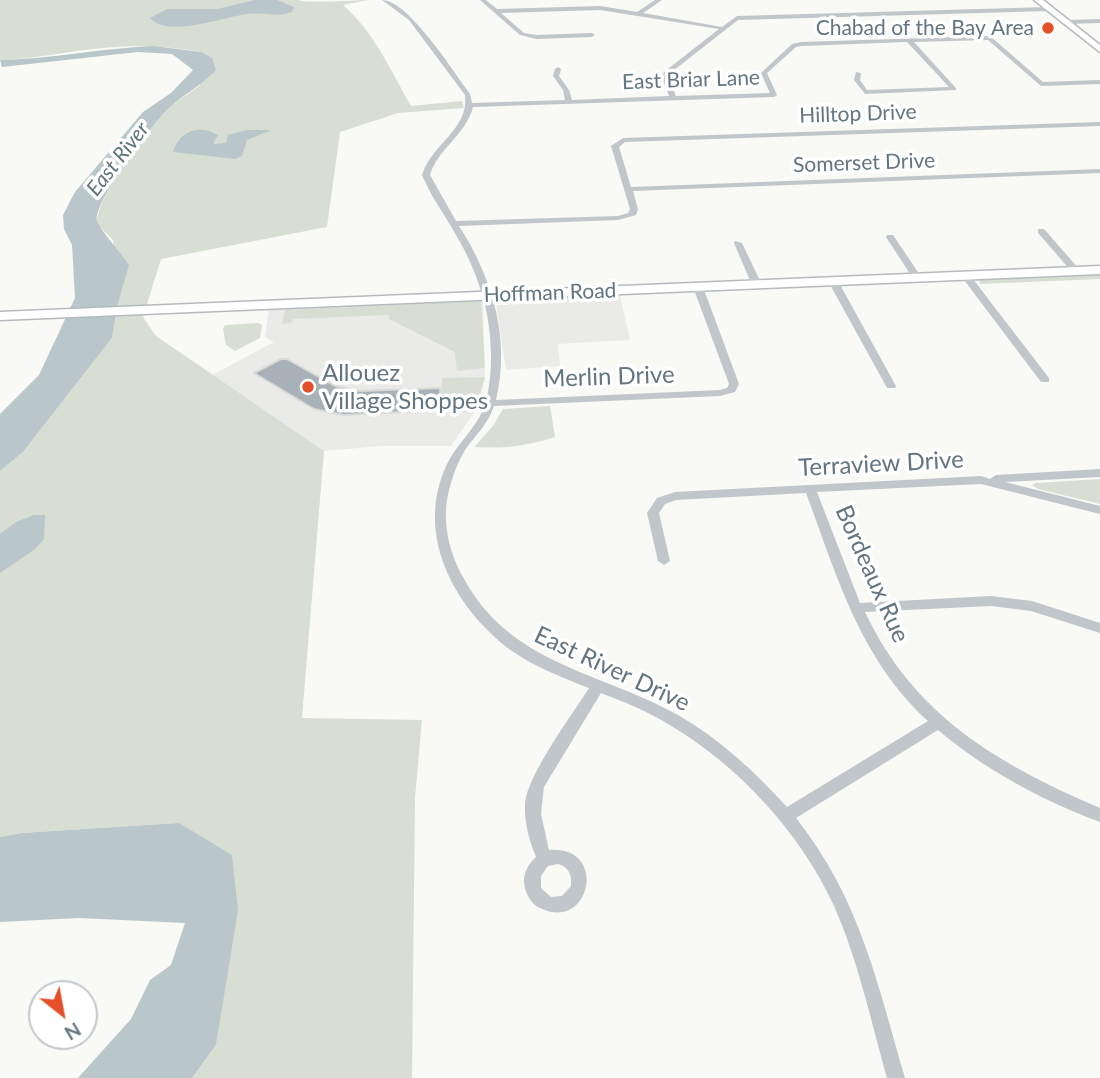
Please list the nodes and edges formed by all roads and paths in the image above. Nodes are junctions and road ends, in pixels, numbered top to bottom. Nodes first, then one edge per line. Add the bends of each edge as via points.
1 (385, 0) edge
2 (482, 0) edge
3 (659, 0) edge
4 (1038, 0) edge
5 (1049, 9) junction
6 (496, 10) junction
7 (638, 14) junction
8 (1100, 21) edge
9 (1066, 22) junction
10 (721, 28) junction
11 (592, 35) dead end
12 (909, 41) junction
13 (1100, 48) edge
14 (558, 69) dead end
15 (858, 74) dead end
16 (1100, 82) edge
17 (673, 98) junction
18 (569, 101) junction
19 (470, 103) junction
20 (1100, 124) edge
21 (1100, 171) edge
22 (629, 189) junction
23 (453, 224) junction
24 (1041, 231) dead end
25 (890, 237) dead end
26 (738, 243) dead end
27 (1100, 270) edge
28 (1076, 271) junction
29 (966, 276) junction
30 (917, 278) junction
31 (833, 281) junction
32 (757, 285) junction
33 (698, 287) junction
34 (490, 296) junction
35 (0, 316) edge
36 (1045, 380) dead end
37 (891, 386) dead end
38 (489, 403) junction
39 (1100, 473) edge
40 (981, 480) junction
41 (810, 489) junction
42 (1100, 510) edge
43 (664, 561) dead end
44 (858, 608) junction
45 (1100, 628) edge
46 (597, 687) junction
47 (940, 722) junction
48 (1100, 815) edge
49 (785, 817) junction
50 (545, 860) dead end
51 (896, 1078) edge

1 - 19 street via 411,19
2 - 6 street
3 - 7 street
4 - 5 street
5 - 9 street
5 - 10 street via 739,18
6 - 7 street via 596,8
6 - 11 street via 522,34
7 - 10 street
8 - 9 street
9 - 13 street
10 - 17 street via 666,72
12 - 15 street via 954,89 865,92
12 - 16 street, East Briar Lane via 990,38 1041,84
12 - 17 street, East Briar Lane via 798,44 764,73 775,95
14 - 18 street via 556,76
17 - 18 street, East Briar Lane
18 - 19 street, East Briar Lane
19 - 23 street, East River Drive via 467,119 428,162 426,175
20 - 22 street, Hilltop Drive via 618,142 615,146
21 - 22 street, Somerset Drive
22 - 23 street via 632,215 618,218
23 - 34 street, East River Drive
24 - 28 street
25 - 30 street
26 - 32 street
27 - 28 street, Hoffman Road
28 - 29 street, Hoffman Road
29 - 30 street, Hoffman Road
29 - 36 street
30 - 31 street, Hoffman Road
31 - 32 street, Hoffman Road
31 - 37 street
32 - 33 street, Hoffman Road
33 - 34 street, Hoffman Road
33 - 38 street, Merlin Drive via 734,384 731,390
34 - 35 street, Hoffman Road
34 - 38 street, East River Drive via 496,357
38 - 46 street, East River Drive via 480,426 461,447 450,469 438,530 447,557 461,587 504,638 530,657
39 - 40 street
40 - 41 street, Terraview Drive
40 - 42 street, Terraview Drive
41 - 43 street, Terraview Drive via 675,496 661,501 653,513
41 - 44 street, Bordeaux Rue
44 - 45 street via 991,601 1032,606
44 - 47 street, Bordeaux Rue via 890,668
46 - 49 street, East River Drive via 688,728 724,756
46 - 50 street via 537,785 532,801 532,818
47 - 48 street, Bordeaux Rue via 1014,775
47 - 49 street
49 - 51 street, East River Drive via 808,843 841,903

